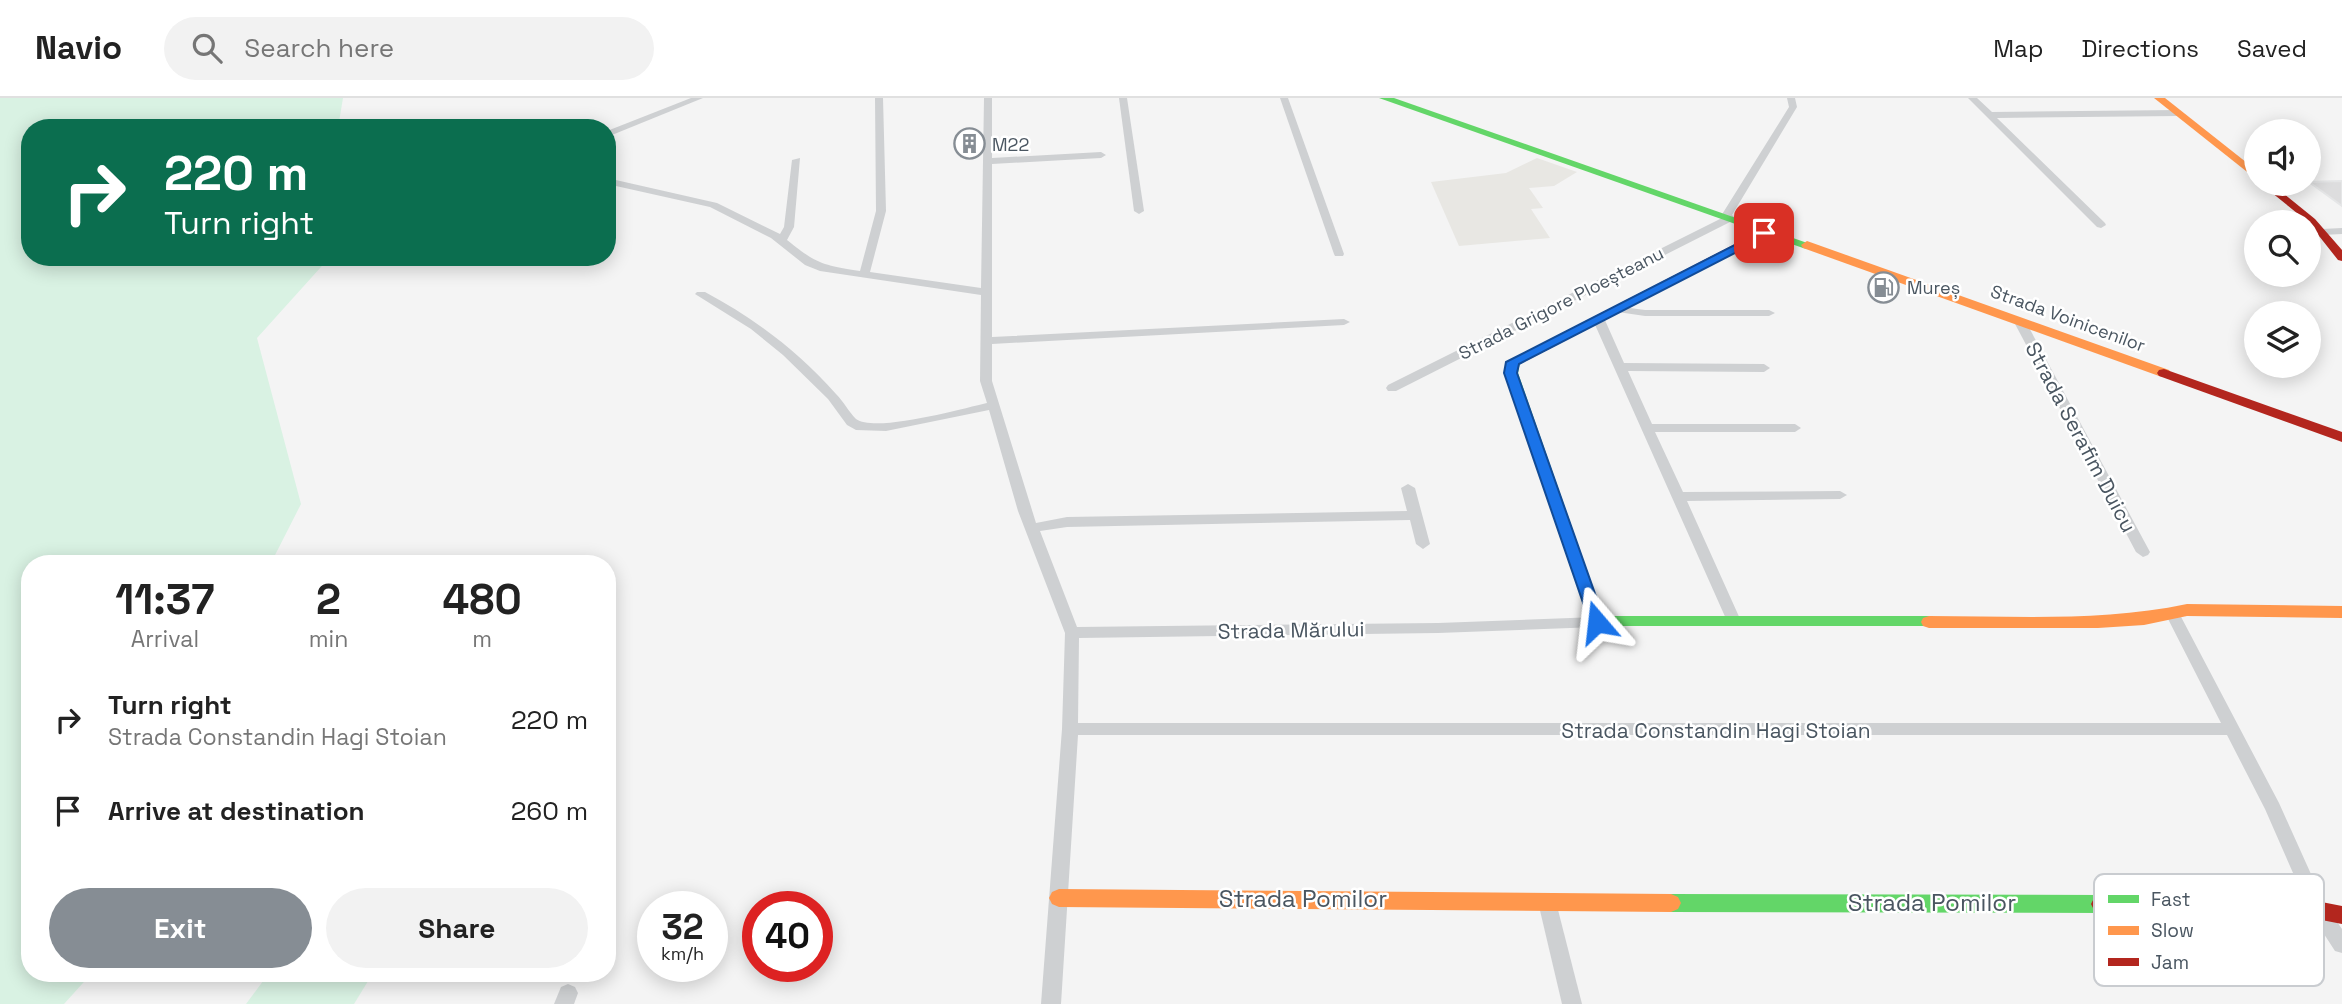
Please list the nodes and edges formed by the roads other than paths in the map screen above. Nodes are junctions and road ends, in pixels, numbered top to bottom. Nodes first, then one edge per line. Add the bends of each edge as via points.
1 (699, 98) edge
2 (879, 98) edge
3 (988, 98) edge
4 (1123, 98) edge
5 (1284, 98) edge
6 (1384, 98) edge
7 (1791, 98) edge
8 (1972, 98) edge
9 (2159, 98) edge
10 (2178, 113) junction
11 (1989, 114) junction
12 (616, 130) edge
13 (1101, 155) dead end
14 (797, 160) dead end
15 (988, 161) junction
16 (2244, 166) edge
17 (616, 183) edge
18 (2280, 196) edge
19 (1139, 211) dead end
20 (1728, 217) junction
21 (2101, 225) dead end
22 (1768, 231) junction
23 (2342, 231) edge
24 (2322, 232) junction
25 (781, 241) junction
26 (1339, 254) dead end
27 (2342, 257) edge
28 (864, 276) junction
29 (986, 292) junction
30 (701, 294) dead end
31 (1615, 309) junction
32 (1769, 313) dead end
33 (1598, 318) junction
34 (2020, 322) junction
35 (1344, 323) dead end
36 (985, 341) junction
37 (1619, 367) junction
38 (1764, 368) dead end
39 (1392, 388) dead end
40 (992, 406) junction
41 (1647, 428) junction
42 (1795, 428) dead end
43 (2342, 437) edge
44 (1408, 488) dead end
45 (1840, 495) dead end
46 (1677, 497) junction
47 (1415, 515) junction
48 (1032, 528) junction
49 (1423, 544) dead end
50 (2143, 552) dead end
51 (2342, 612) edge
52 (2172, 614) junction
53 (1734, 621) junction
54 (1597, 622) junction
55 (1072, 632) junction
56 (1070, 729) junction
57 (2232, 729) junction
58 (2302, 874) edge
59 (1059, 898) junction
60 (1547, 902) junction
61 (2094, 904) edge
62 (2324, 910) edge
63 (2342, 915) edge
64 (2324, 918) edge
65 (2342, 945) edge
66 (1051, 1004) edge
67 (1572, 1004) edge

1 - 12 street
2 - 28 street via 881,211
3 - 15 street
4 - 19 street
5 - 26 street
6 - 20 street, Strada Voinicenilor
7 - 20 street via 1793,107
8 - 11 street
9 - 10 street
10 - 11 street
10 - 16 street
11 - 21 street
13 - 15 street
14 - 25 street via 789,227
15 - 29 street
17 - 25 street via 713,205
18 - 24 street
20 - 22 street, Strada Voinicenilor
20 - 39 street, Strada Grigore Ploeșteanu
22 - 31 street
22 - 34 street, Strada Voinicenilor
23 - 24 street
24 - 27 street
25 - 28 street via 809,263
28 - 29 street
29 - 36 street
30 - 40 street via 754,326 788,354 857,426 886,426
31 - 32 street
31 - 33 street
33 - 37 street
33 - 54 street via 1518,358 1510,373
34 - 43 street, Strada Voinicenilor
34 - 50 street, Strada Serafim Duicu
35 - 36 street
36 - 40 street via 984,369
37 - 38 street
37 - 41 street
40 - 48 street
41 - 42 street
41 - 46 street
44 - 47 street
45 - 46 street
46 - 53 street
47 - 48 street via 1067,522
47 - 49 street
48 - 55 street
51 - 52 street via 2187,610
52 - 53 street via 2098,622
52 - 57 street
53 - 54 street
54 - 55 street, Strada Mărului
55 - 56 street
56 - 57 street, Strada Constandin Hagi Stoian
56 - 59 street
57 - 58 street
59 - 60 street, Strada Pomilor
59 - 66 street
60 - 61 street, Strada Pomilor
60 - 67 street
62 - 63 street
64 - 65 street

